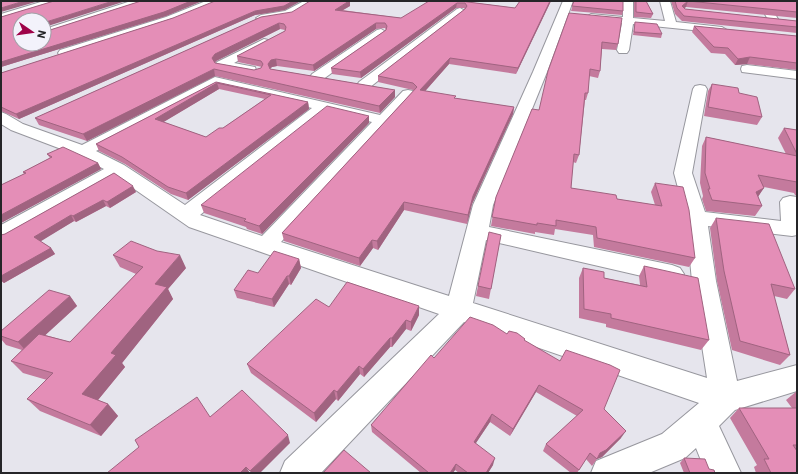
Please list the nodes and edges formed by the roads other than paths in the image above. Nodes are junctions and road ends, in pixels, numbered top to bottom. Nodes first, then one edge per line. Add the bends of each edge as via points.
1 (54, 1) edge
2 (140, 1) edge
3 (214, 1) edge
4 (311, 1) edge
5 (628, 1) edge
6 (762, 1) edge
7 (669, 7) edge
8 (565, 8) edge
9 (460, 11) edge
10 (1, 17) edge
11 (758, 18) edge
12 (628, 21) junction
13 (1, 24) edge
14 (247, 24) edge
15 (12, 25) edge
16 (671, 25) junction
17 (52, 30) edge
18 (732, 31) edge
19 (381, 32) edge
20 (275, 37) edge
21 (623, 50) dead end
22 (52, 57) edge
23 (747, 69) dead end
24 (797, 75) edge
25 (333, 80) edge
26 (348, 82) edge
27 (233, 84) junction
28 (364, 85) junction
29 (700, 89) dead end
30 (324, 106) junction
31 (382, 120) junction
32 (16, 122) edge
33 (83, 151) junction
34 (118, 169) junction
35 (797, 204) edge
36 (186, 215) junction
37 (696, 218) junction
38 (476, 231) junction
39 (1, 234) edge
40 (266, 245) junction
41 (704, 281) junction
42 (459, 309) junction
43 (797, 378) edge
44 (726, 398) junction
45 (701, 423) junction
46 (297, 473) edge
47 (608, 473) edge
48 (724, 473) edge

1 - 10 street
2 - 17 street
3 - 22 street
4 - 14 street via 288,14 260,18
5 - 12 street
6 - 11 street via 777,20
7 - 16 street
8 - 12 street
8 - 38 street via 482,205
9 - 28 street
12 - 16 street
12 - 21 street
13 - 15 street
16 - 18 street
19 - 25 street via 310,76
20 - 27 street via 222,65 256,71
23 - 24 street
26 - 28 street
27 - 30 street
27 - 33 street via 215,81
28 - 31 street via 408,94
29 - 37 street via 683,173
30 - 31 street
30 - 36 street
31 - 40 street
32 - 33 street
33 - 34 street
34 - 36 street
34 - 39 street
35 - 37 street via 790,202 792,228
36 - 40 street via 196,222
37 - 41 street
38 - 41 street
38 - 42 street
40 - 42 street
41 - 44 street
42 - 44 street
42 - 46 street
43 - 44 street
44 - 45 street
45 - 47 street via 673,446
45 - 48 street

